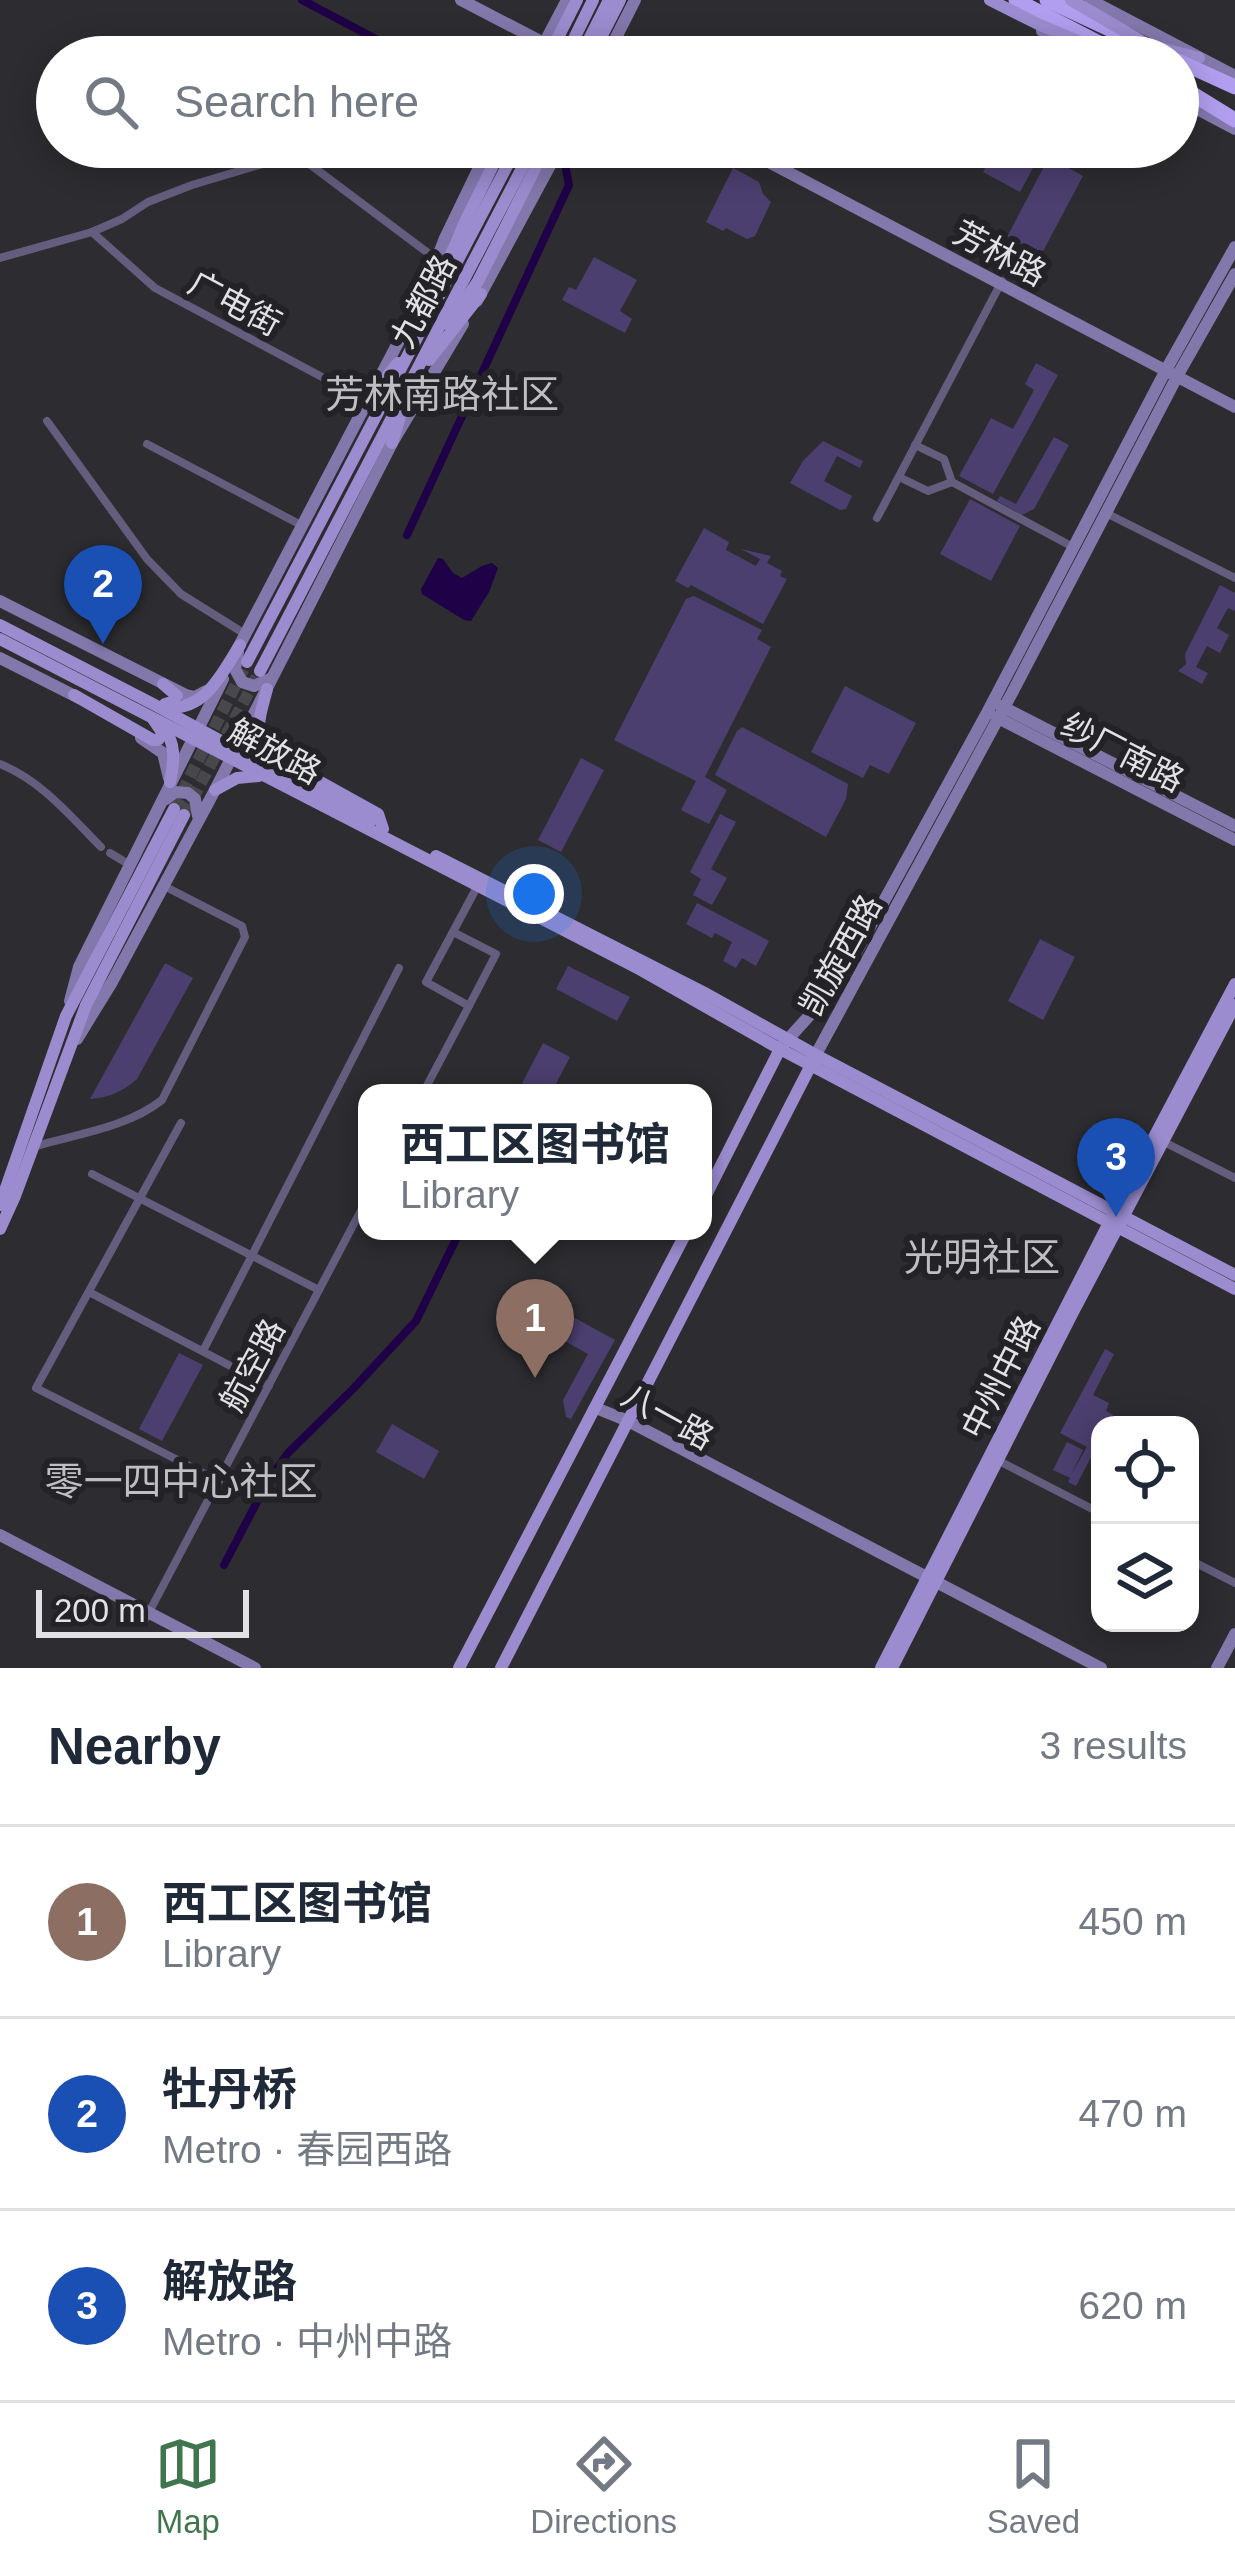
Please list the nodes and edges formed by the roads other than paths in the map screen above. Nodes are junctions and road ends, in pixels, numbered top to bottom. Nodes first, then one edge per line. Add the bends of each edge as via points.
1 (461, 0) edge
2 (476, 0) edge
3 (567, 0) edge
4 (577, 0) edge
5 (593, 0) edge
6 (609, 0) edge
7 (620, 0) edge
8 (635, 0) edge
9 (1016, 0) edge
10 (1047, 0) edge
11 (1067, 0) edge
12 (1090, 0) edge
13 (997, 2) edge
14 (528, 36) edge
15 (531, 36) edge
16 (551, 36) edge
17 (553, 36) edge
18 (575, 36) edge
19 (591, 36) edge
20 (602, 36) edge
21 (617, 36) edge
22 (1056, 36) edge
23 (1067, 36) edge
24 (1081, 36) edge
25 (1126, 36) edge
26 (1133, 36) edge
27 (1158, 36) edge
28 (1199, 58) edge
29 (1199, 71) edge
30 (1235, 76) edge
31 (1235, 89) edge
32 (1199, 100) edge
33 (1199, 101) edge
34 (1199, 105) edge
35 (1235, 117) edge
36 (1235, 130) edge
37 (249, 168) edge
38 (315, 168) edge
39 (479, 168) edge
40 (492, 168) edge
41 (506, 168) edge
42 (522, 168) edge
43 (541, 168) edge
44 (542, 168) edge
45 (781, 168) edge
46 (789, 168) edge
47 (92, 232) junction
48 (1235, 247) edge
49 (0, 258) edge
50 (441, 263) junction
51 (1235, 274) edge
52 (1002, 282) junction
53 (481, 294) junction
54 (416, 340) junction
55 (1173, 371) junction
56 (409, 385) junction
57 (367, 401) junction
58 (1235, 403) edge
59 (47, 421) dead end
60 (392, 443) junction
61 (147, 444) dead end
62 (915, 446) junction
63 (899, 476) junction
64 (952, 482) junction
65 (1100, 509) junction
66 (877, 518) dead end
67 (303, 526) junction
68 (1073, 547) junction
69 (1235, 578) edge
70 (0, 601) edge
71 (0, 626) edge
72 (0, 639) edge
73 (243, 639) junction
74 (0, 658) edge
75 (262, 675) junction
76 (163, 684) junction
77 (212, 687) junction
78 (119, 693) junction
79 (74, 695) junction
80 (995, 710) junction
81 (153, 711) junction
82 (195, 734) junction
83 (234, 755) junction
84 (0, 764) edge
85 (263, 776) junction
86 (170, 782) junction
87 (215, 790) junction
88 (173, 809) junction
89 (197, 823) junction
90 (1235, 826) edge
91 (383, 829) junction
92 (1235, 840) edge
93 (130, 865) junction
94 (163, 886) junction
95 (477, 887) junction
96 (453, 932) junction
97 (399, 968) dead end
98 (1235, 984) edge
99 (1235, 1005) edge
100 (469, 1006) junction
101 (66, 1016) junction
102 (783, 1044) junction
103 (67, 1056) junction
104 (813, 1060) junction
105 (427, 1084) edge
106 (181, 1123) dead end
107 (1163, 1142) junction
108 (32, 1147) junction
109 (92, 1174) dead end
110 (1235, 1178) edge
111 (712, 1184) edge
112 (140, 1198) junction
113 (0, 1205) edge
114 (358, 1215) edge
115 (1117, 1219) junction
116 (0, 1229) edge
117 (682, 1240) edge
118 (252, 1256) junction
119 (1235, 1275) edge
120 (1235, 1288) edge
121 (319, 1290) junction
122 (89, 1292) junction
123 (202, 1351) junction
124 (268, 1386) junction
125 (596, 1408) junction
126 (627, 1424) junction
127 (998, 1461) junction
128 (219, 1481) junction
129 (1091, 1508) edge
130 (0, 1539) edge
131 (1199, 1565) edge
132 (931, 1582) junction
133 (1235, 1583) edge
134 (147, 1615) junction
135 (1235, 1634) edge
136 (1235, 1646) edge
137 (240, 1668) edge
138 (256, 1668) edge
139 (459, 1668) edge
140 (501, 1668) edge
141 (881, 1668) edge
142 (892, 1668) edge
143 (1090, 1668) edge
144 (1101, 1668) edge
145 (1220, 1668) edge

1 - 14 main road
2 - 15 main road
3 - 16 main road
4 - 17 main road
5 - 18 main road
6 - 19 main road
7 - 20 main road
8 - 21 main road
9 - 24 highway, bridge
10 - 25 highway, bridge
11 - 26 main road, bridge
12 - 27 main road
13 - 22 main road
13 - 23 main road, bridge
28 - 30 main road
29 - 31 highway, bridge
32 - 35 main road
33 - 35 highway, bridge
34 - 36 main road
37 - 47 street via 148,202
38 - 50 street
39 - 50 main road, 九都路
40 - 50 main road
41 - 54 main road, 九都路
42 - 56 main road, 九都路
43 - 56 main road
44 - 53 main road, 九都路
45 - 52 main road, 芳林路
46 - 52 main road, 芳林路
47 - 49 street
47 - 57 street, 广电街 via 155,288
48 - 55 main road, 凯旋西路
50 - 54 main road
50 - 57 main road, 九都路
51 - 55 main road, 凯旋西路
52 - 55 main road, 芳林路
52 - 62 street
53 - 56 main road
53 - 60 main road, 九都路
54 - 57 main road
54 - 75 main road, 九都路
55 - 58 main road, 芳林路
55 - 65 main road, 凯旋西路
56 - 60 main road
56 - 75 main road, 九都路
57 - 67 main road, 九都路
59 - 73 street via 147,559
60 - 75 main road, 九都路
61 - 67 street
62 - 63 street
62 - 64 street via 944,459
63 - 64 street via 928,491
63 - 66 street
64 - 68 street
65 - 68 main road, 凯旋西路
65 - 69 street
65 - 80 main road, 凯旋西路
67 - 73 main road, 九都路
68 - 80 main road, 凯旋西路
70 - 76 main road
71 - 78 main road
72 - 78 main road
73 - 75 main road via 235,669 254,686
73 - 77 main road
73 - 82 main road, 九都路
74 - 79 main road
75 - 83 main road, 九都路
75 - 91 main road via 257,728 268,753 378,814
76 - 77 main road via 196,697
76 - 81 main road via 175,700
77 - 81 main road via 191,705
78 - 81 main road, 解放路
79 - 81 main road via 158,740
79 - 86 main road via 157,747
80 - 90 main road, 纱厂南路
80 - 92 main road, 纱厂南路
80 - 102 main road, 凯旋西路 via 836,986
80 - 104 main road, 凯旋西路
81 - 82 main road, 解放路
81 - 86 main road via 173,744
82 - 83 main road, 解放路
82 - 86 main road, 九都路
83 - 85 main road, 解放路
83 - 87 main road, 九都路
83 - 91 main road, 解放路
84 - 93 street via 30,778
85 - 87 main road
85 - 95 main road, 解放路
86 - 88 main road, 九都路
87 - 89 main road, 九都路
88 - 89 main road via 175,792 188,793
88 - 93 main road, 九都路
88 - 101 main road
88 - 103 main road
89 - 94 main road, 九都路
91 - 102 main road, 解放路 via 665,971
93 - 101 main road, 九都路 via 79,967
94 - 103 main road, 九都路
94 - 108 street via 242,926 245,937 162,1100 122,1121
95 - 96 street
95 - 102 main road, 解放路
96 - 100 street via 426,982
96 - 100 street via 496,954
97 - 118 street
98 - 115 main road, 中州中路
99 - 107 main road, 中州中路
100 - 105 street
101 - 113 main road
102 - 104 main road, 解放路
102 - 111 main road, 凯旋西路
103 - 108 main road
104 - 115 main road, 解放路
104 - 126 main road, 凯旋西路
106 - 112 street
107 - 110 street
107 - 115 main road, 中州中路
108 - 116 main road
109 - 112 street
112 - 118 street
112 - 122 street
114 - 121 street, 航空路
115 - 119 main road, 解放路
115 - 120 main road, 解放路
115 - 127 main road, 中州中路
115 - 132 main road, 中州中路
117 - 125 main road
118 - 121 street
118 - 123 street
121 - 124 street, 航空路
122 - 123 street
122 - 128 street via 36,1388
123 - 124 street
124 - 128 street, 航空路
125 - 126 main road, 八一路
125 - 139 main road
126 - 132 main road, 八一路
126 - 140 main road, 凯旋西路
127 - 129 street
127 - 132 main road, 中州中路
128 - 134 street, 航空路
130 - 134 main road
131 - 133 street
132 - 141 main road, 中州中路
132 - 142 main road, 中州中路
132 - 143 main road, 八一路
132 - 144 main road, 八一路
134 - 137 main road
134 - 138 main road
135 - 145 main road
136 - 145 main road

